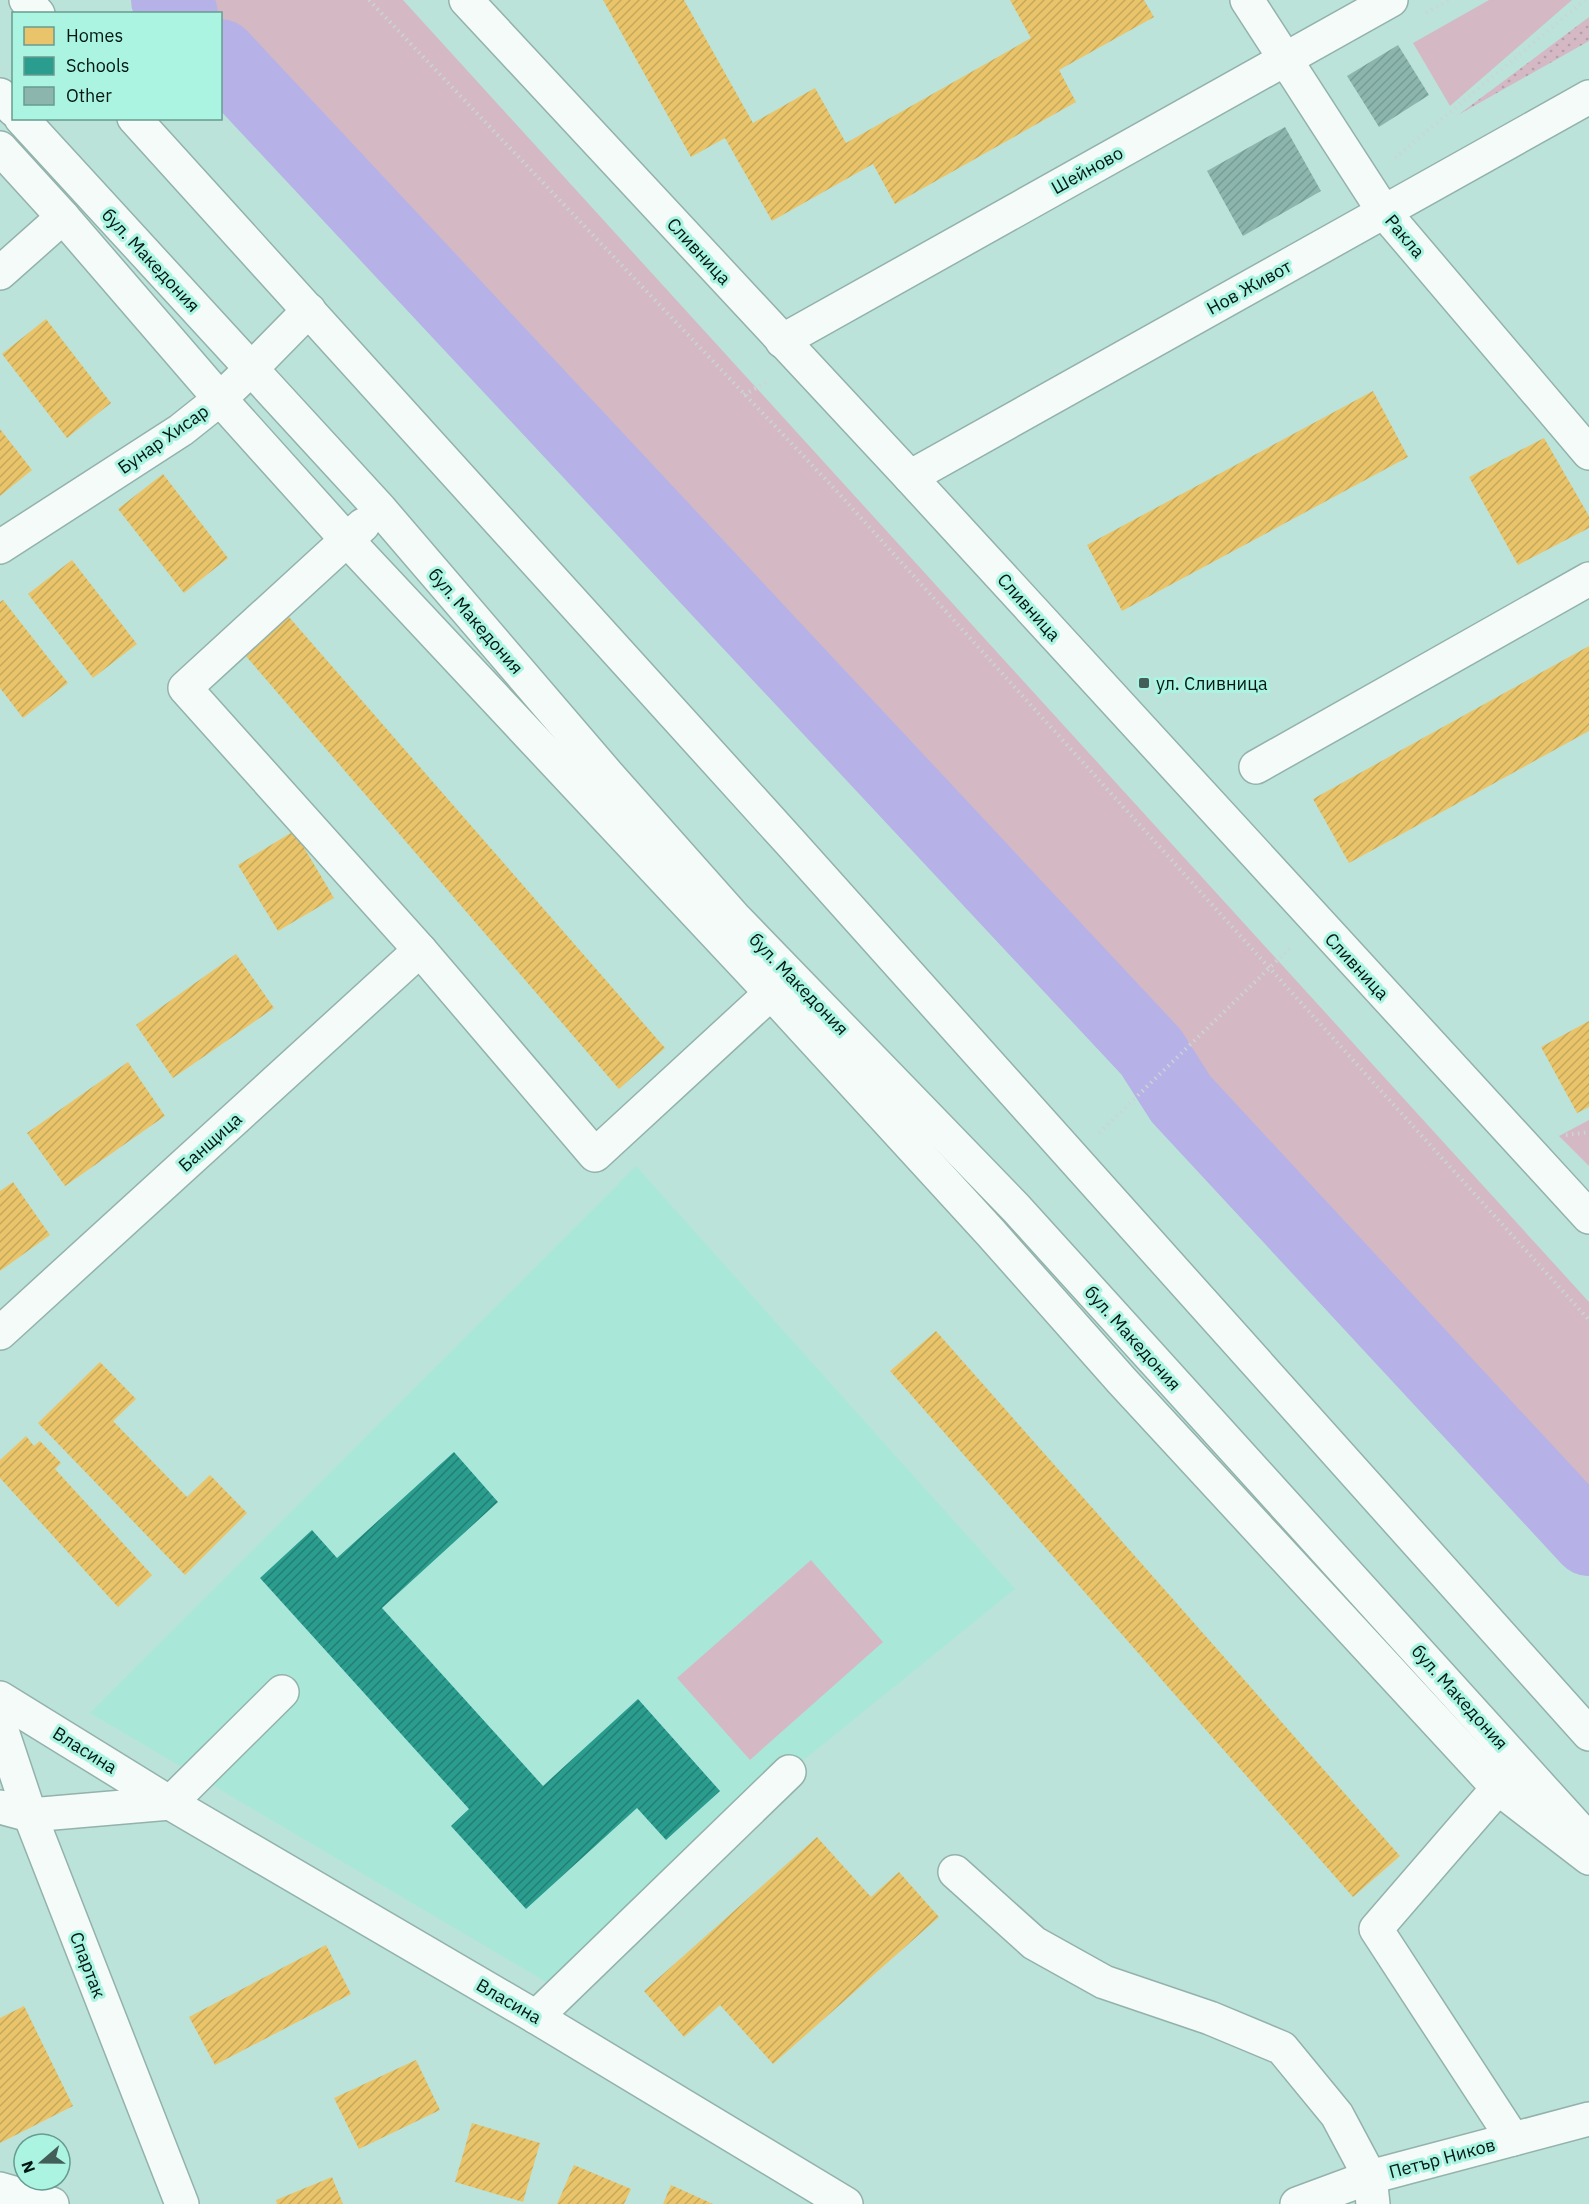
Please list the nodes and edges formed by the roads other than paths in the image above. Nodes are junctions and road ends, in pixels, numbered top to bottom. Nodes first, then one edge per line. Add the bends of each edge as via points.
1 (26, 0) edge
2 (466, 0) edge
3 (1247, 0) edge
4 (1391, 0) edge
5 (36, 12) edge
6 (1286, 59) junction
7 (0, 95) edge
8 (1589, 97) edge
9 (12, 108) edge
10 (23, 120) edge
11 (136, 120) edge
12 (0, 148) edge
13 (1384, 212) junction
14 (63, 217) junction
15 (0, 273) edge
16 (309, 310) junction
17 (782, 341) junction
18 (252, 368) junction
19 (220, 399) junction
20 (1589, 453) edge
21 (910, 477) junction
22 (380, 509) junction
23 (346, 539) junction
24 (0, 547) edge
25 (1589, 579) edge
26 (1256, 767) dead end
27 (420, 950) junction
28 (771, 993) junction
29 (1589, 1217) edge
30 (0, 1333) edge
31 (282, 1692) dead end
32 (0, 1698) edge
33 (0, 1725) edge
34 (1589, 1734) edge
35 (789, 1772) dead end
36 (1498, 1788) junction
37 (170, 1803) junction
38 (15, 1811) edge
39 (1589, 1840) edge
40 (1589, 1858) edge
41 (955, 1872) dead end
42 (536, 2017) junction
43 (1589, 2119) edge
44 (1513, 2139) junction
45 (0, 2189) edge
46 (1371, 2190) edge
47 (173, 2201) edge
48 (52, 2204) edge
49 (846, 2204) edge
50 (1297, 2204) edge

1 - 5 street
2 - 17 street, Сливница
3 - 6 street, Ракла
4 - 6 street, Шейново
6 - 13 street, Ракла
6 - 17 street, Шейново
7 - 9 street
8 - 13 street, Нов Живот
10 - 18 street, бул. Македония
11 - 16 street
12 - 14 street
13 - 20 street, Ракла
13 - 21 street, Нов Живот
14 - 15 street
14 - 19 street
16 - 18 street, Бунар Хисар
16 - 34 street
17 - 21 street, Сливница
18 - 19 street, Бунар Хисар
18 - 22 street, бул. Македония
19 - 23 street
19 - 24 street, Бунар Хисар via 181,430
21 - 29 street, Сливница
22 - 23 street
22 - 39 street, бул. Македония via 734,917 1016,1208
23 - 27 street via 185,687
23 - 28 street
25 - 26 street
27 - 28 street via 596,1155
27 - 30 street, Банщица
28 - 36 street
31 - 37 street
32 - 37 street, Власина
33 - 38 street, Спартак
35 - 42 street
36 - 40 street
36 - 44 street via 1376,1929
37 - 38 street
37 - 42 street, Власина
38 - 47 street, Спартак
41 - 46 street via 1034,1943 1104,1982 1210,2018 1282,2048 1338,2115
42 - 49 street, Власина
43 - 44 street, Петър Ников
44 - 46 street, Петър Ников
45 - 48 street
46 - 50 street, Петър Ников

